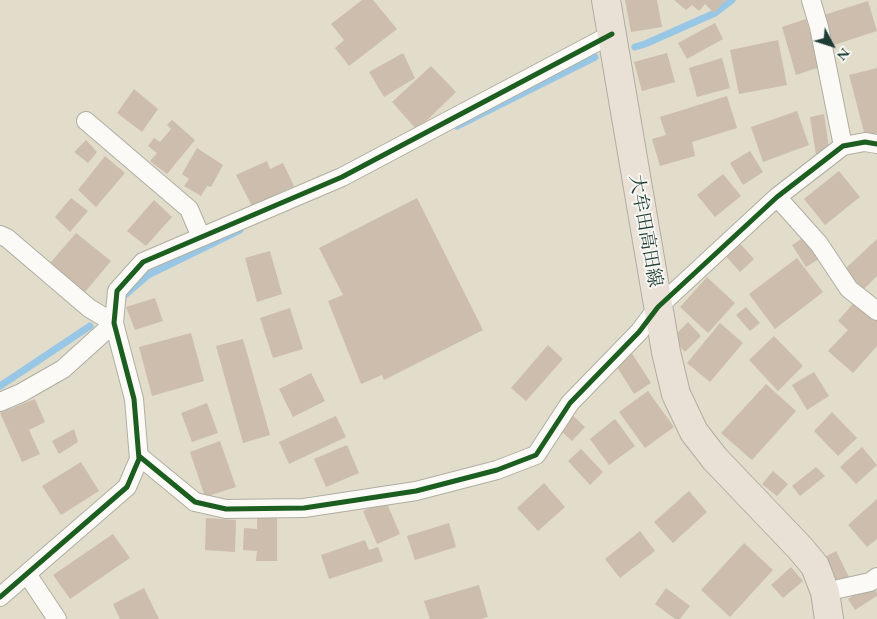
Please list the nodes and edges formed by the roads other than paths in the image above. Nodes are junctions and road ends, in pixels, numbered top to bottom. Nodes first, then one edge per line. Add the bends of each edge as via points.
1 (606, 0) edge
2 (811, 0) edge
3 (612, 34) junction
4 (86, 121) dead end
5 (877, 144) edge
6 (843, 146) junction
7 (777, 197) junction
8 (0, 235) edge
9 (201, 237) junction
10 (658, 307) junction
11 (877, 311) edge
12 (114, 323) junction
13 (0, 402) edge
14 (139, 456) junction
15 (28, 574) junction
16 (877, 577) edge
17 (825, 592) junction
18 (0, 597) edge
19 (56, 619) edge
20 (829, 619) edge

1 - 3 main road, 大牟田高田線
2 - 6 street
3 - 9 street via 342,177
3 - 10 main road, 大牟田高田線
4 - 9 street via 189,209
5 - 6 street via 865,142
6 - 7 street
7 - 10 street
7 - 11 street via 820,244 849,289
8 - 12 street via 88,308
9 - 12 street via 143,262 117,291
10 - 14 street via 639,332 570,403 536,455 498,470 416,490 304,508 226,509 195,502
10 - 17 main road, 大牟田高田線 via 676,394 694,432 800,548 814,566
12 - 13 street via 63,369
12 - 14 street via 134,399
14 - 15 street via 127,487
15 - 18 street
15 - 19 street
16 - 17 street via 870,582
17 - 20 main road, 大牟田高田線

